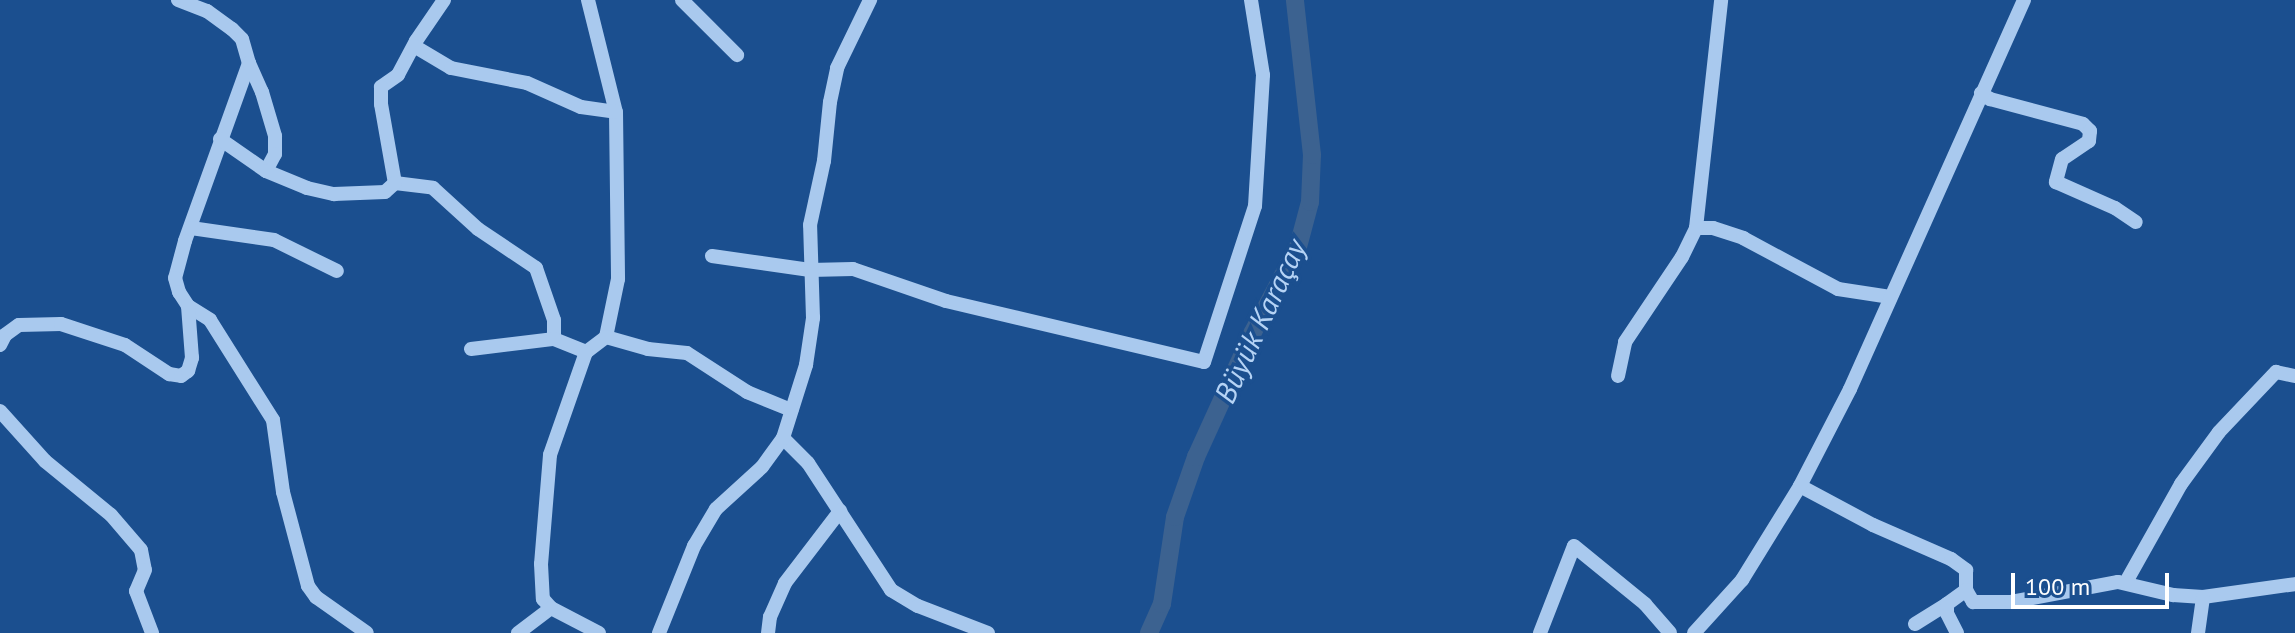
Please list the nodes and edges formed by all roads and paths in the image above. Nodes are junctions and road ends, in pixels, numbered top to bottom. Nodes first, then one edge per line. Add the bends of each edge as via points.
1 (178, 0) edge
2 (444, 0) edge
3 (588, 0) edge
4 (682, 0) edge
5 (870, 0) edge
6 (1251, 0) edge
7 (1721, 0) edge
8 (2024, 0) edge
9 (414, 46) junction
10 (737, 55) dead end
11 (249, 63) junction
12 (1981, 93) junction
13 (616, 112) junction
14 (220, 139) junction
15 (266, 171) junction
16 (395, 183) junction
17 (2136, 222) dead end
18 (191, 228) junction
19 (1696, 228) junction
20 (712, 256) dead end
21 (810, 270) junction
22 (337, 271) dead end
23 (1890, 297) junction
24 (188, 306) junction
25 (606, 337) junction
26 (554, 339) junction
27 (0, 345) edge
28 (471, 349) dead end
29 (586, 352) junction
30 (1618, 376) dead end
31 (2295, 376) edge
32 (791, 410) junction
33 (0, 411) edge
34 (783, 438) junction
35 (1800, 486) junction
36 (840, 511) junction
37 (2126, 582) junction
38 (2295, 584) edge
39 (1966, 590) junction
40 (2203, 597) junction
41 (1947, 604) junction
42 (551, 608) junction
43 (1915, 624) dead end
44 (152, 633) edge
45 (367, 633) edge
46 (518, 633) edge
47 (599, 633) edge
48 (659, 633) edge
49 (768, 633) edge
50 (988, 633) edge
51 (1540, 633) edge
52 (1670, 633) edge
53 (1694, 633) edge
54 (1957, 633) edge
55 (2198, 633) edge

1 - 11 street via 207,11 232,29 242,39
2 - 9 street
3 - 13 street
4 - 10 street
5 - 21 street via 837,68 810,225
6 - 21 street via 1263,75 1255,206 1204,362 946,301 853,269
7 - 19 street
8 - 12 street
9 - 13 street via 451,68 527,83 581,107
9 - 16 street via 398,75 381,87
11 - 14 street
11 - 15 street via 275,136 275,154
12 - 17 street via 2083,124 2090,131 2089,141 2062,159 2056,182 2103,201
12 - 23 street
13 - 25 street via 618,279
14 - 15 street
14 - 18 street
15 - 16 street via 334,194 385,192
16 - 26 street via 433,188 478,229 536,268 554,320
18 - 22 street via 274,240
18 - 24 street via 175,278
19 - 23 street via 1743,238 1838,289
19 - 30 street via 1625,342
20 - 21 street
21 - 32 street via 813,318 806,365
23 - 35 street
24 - 27 street via 192,358 181,376 114,340 61,324 19,325
24 - 45 street via 210,320 273,420 283,492 308,586
25 - 29 street
25 - 32 street via 687,353 747,392
26 - 28 street
26 - 29 street
29 - 42 street via 550,455 541,564 543,599
31 - 37 street via 2276,372 2219,432 2181,484
32 - 34 street
33 - 44 street via 45,461 111,515 141,550 145,570 136,591
34 - 36 street via 808,463
34 - 48 street via 762,467 716,509 694,546
35 - 39 street via 1951,559 1966,570
35 - 53 street via 1742,580
36 - 49 street via 785,583
36 - 50 street via 891,590
37 - 39 street via 2011,602 1973,602
37 - 40 street
38 - 40 street
39 - 41 street
40 - 55 street
41 - 43 street
41 - 54 street
42 - 46 street
42 - 47 street
51 - 52 street via 1574,546 1645,604

